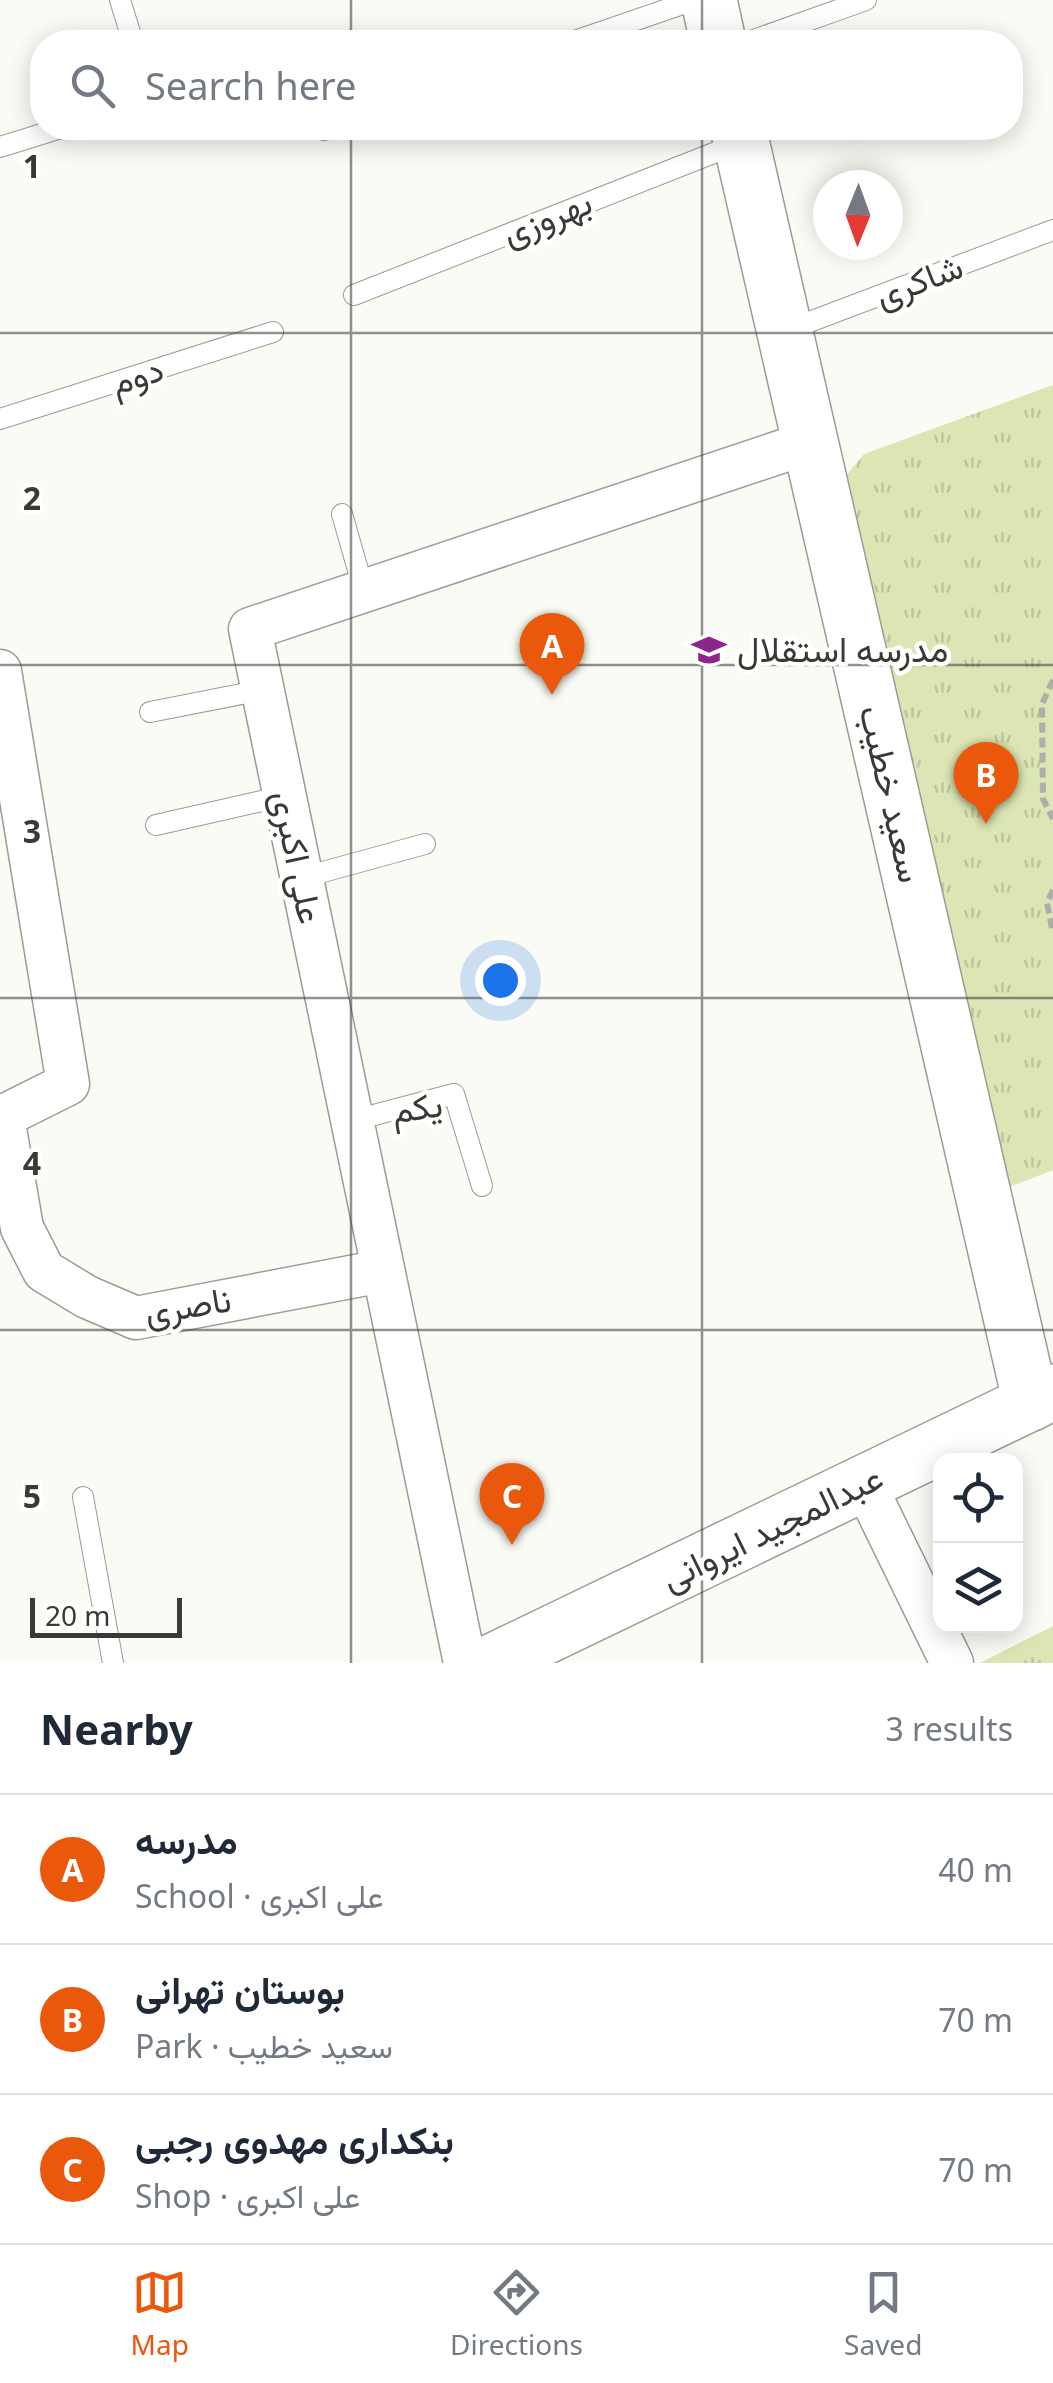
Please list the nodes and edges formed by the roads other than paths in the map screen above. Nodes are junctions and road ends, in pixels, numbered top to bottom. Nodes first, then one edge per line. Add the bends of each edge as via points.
1 (120, 0) edge
2 (694, 0) edge
3 (708, 0) edge
4 (866, 0) edge
5 (129, 30) edge
6 (607, 30) edge
7 (715, 30) edge
8 (782, 30) edge
9 (30, 138) edge
10 (728, 140) edge
11 (741, 140) edge
12 (0, 147) edge
13 (1053, 230) edge
14 (354, 295) dead end
15 (274, 332) dead end
16 (784, 332) junction
17 (0, 420) edge
18 (810, 442) junction
19 (342, 514) dead end
20 (364, 591) junction
21 (0, 671) edge
22 (262, 690) junction
23 (150, 712) dead end
24 (9, 780) edge
25 (284, 796) junction
26 (156, 825) dead end
27 (425, 844) dead end
28 (301, 878) junction
29 (2, 1118) edge
30 (351, 1121) junction
31 (482, 1186) dead end
32 (382, 1272) junction
33 (1042, 1398) edge
34 (864, 1483) junction
35 (83, 1498) dead end
36 (112, 1663) edge
37 (465, 1663) edge
38 (490, 1663) edge
39 (952, 1663) edge

1 - 5 lane
2 - 6 lane
3 - 7 street
4 - 8 lane
9 - 12 lane
10 - 14 lane, بهروزی
11 - 16 street, سعید خطیب
13 - 16 lane, شاکری
15 - 17 lane, دوم
16 - 18 street, سعید خطیب
18 - 20 street, علی اکبری
18 - 33 street, سعید خطیب
19 - 20 lane
20 - 22 street, علی اکبری via 250,630
21 - 24 street
22 - 23 lane
22 - 25 street, علی اکبری
24 - 29 street via 68,1084
25 - 26 lane
25 - 28 street, علی اکبری
27 - 28 lane
28 - 30 street, علی اکبری
29 - 32 street, ناصری via 22,1228 44,1270 136,1318
30 - 31 lane, یکم via 454,1094
30 - 32 street, علی اکبری
32 - 37 street, علی اکبری
33 - 34 street, عبدالمجید ایروانی
34 - 38 street, عبدالمجید ایروانی
34 - 39 street
35 - 36 lane

